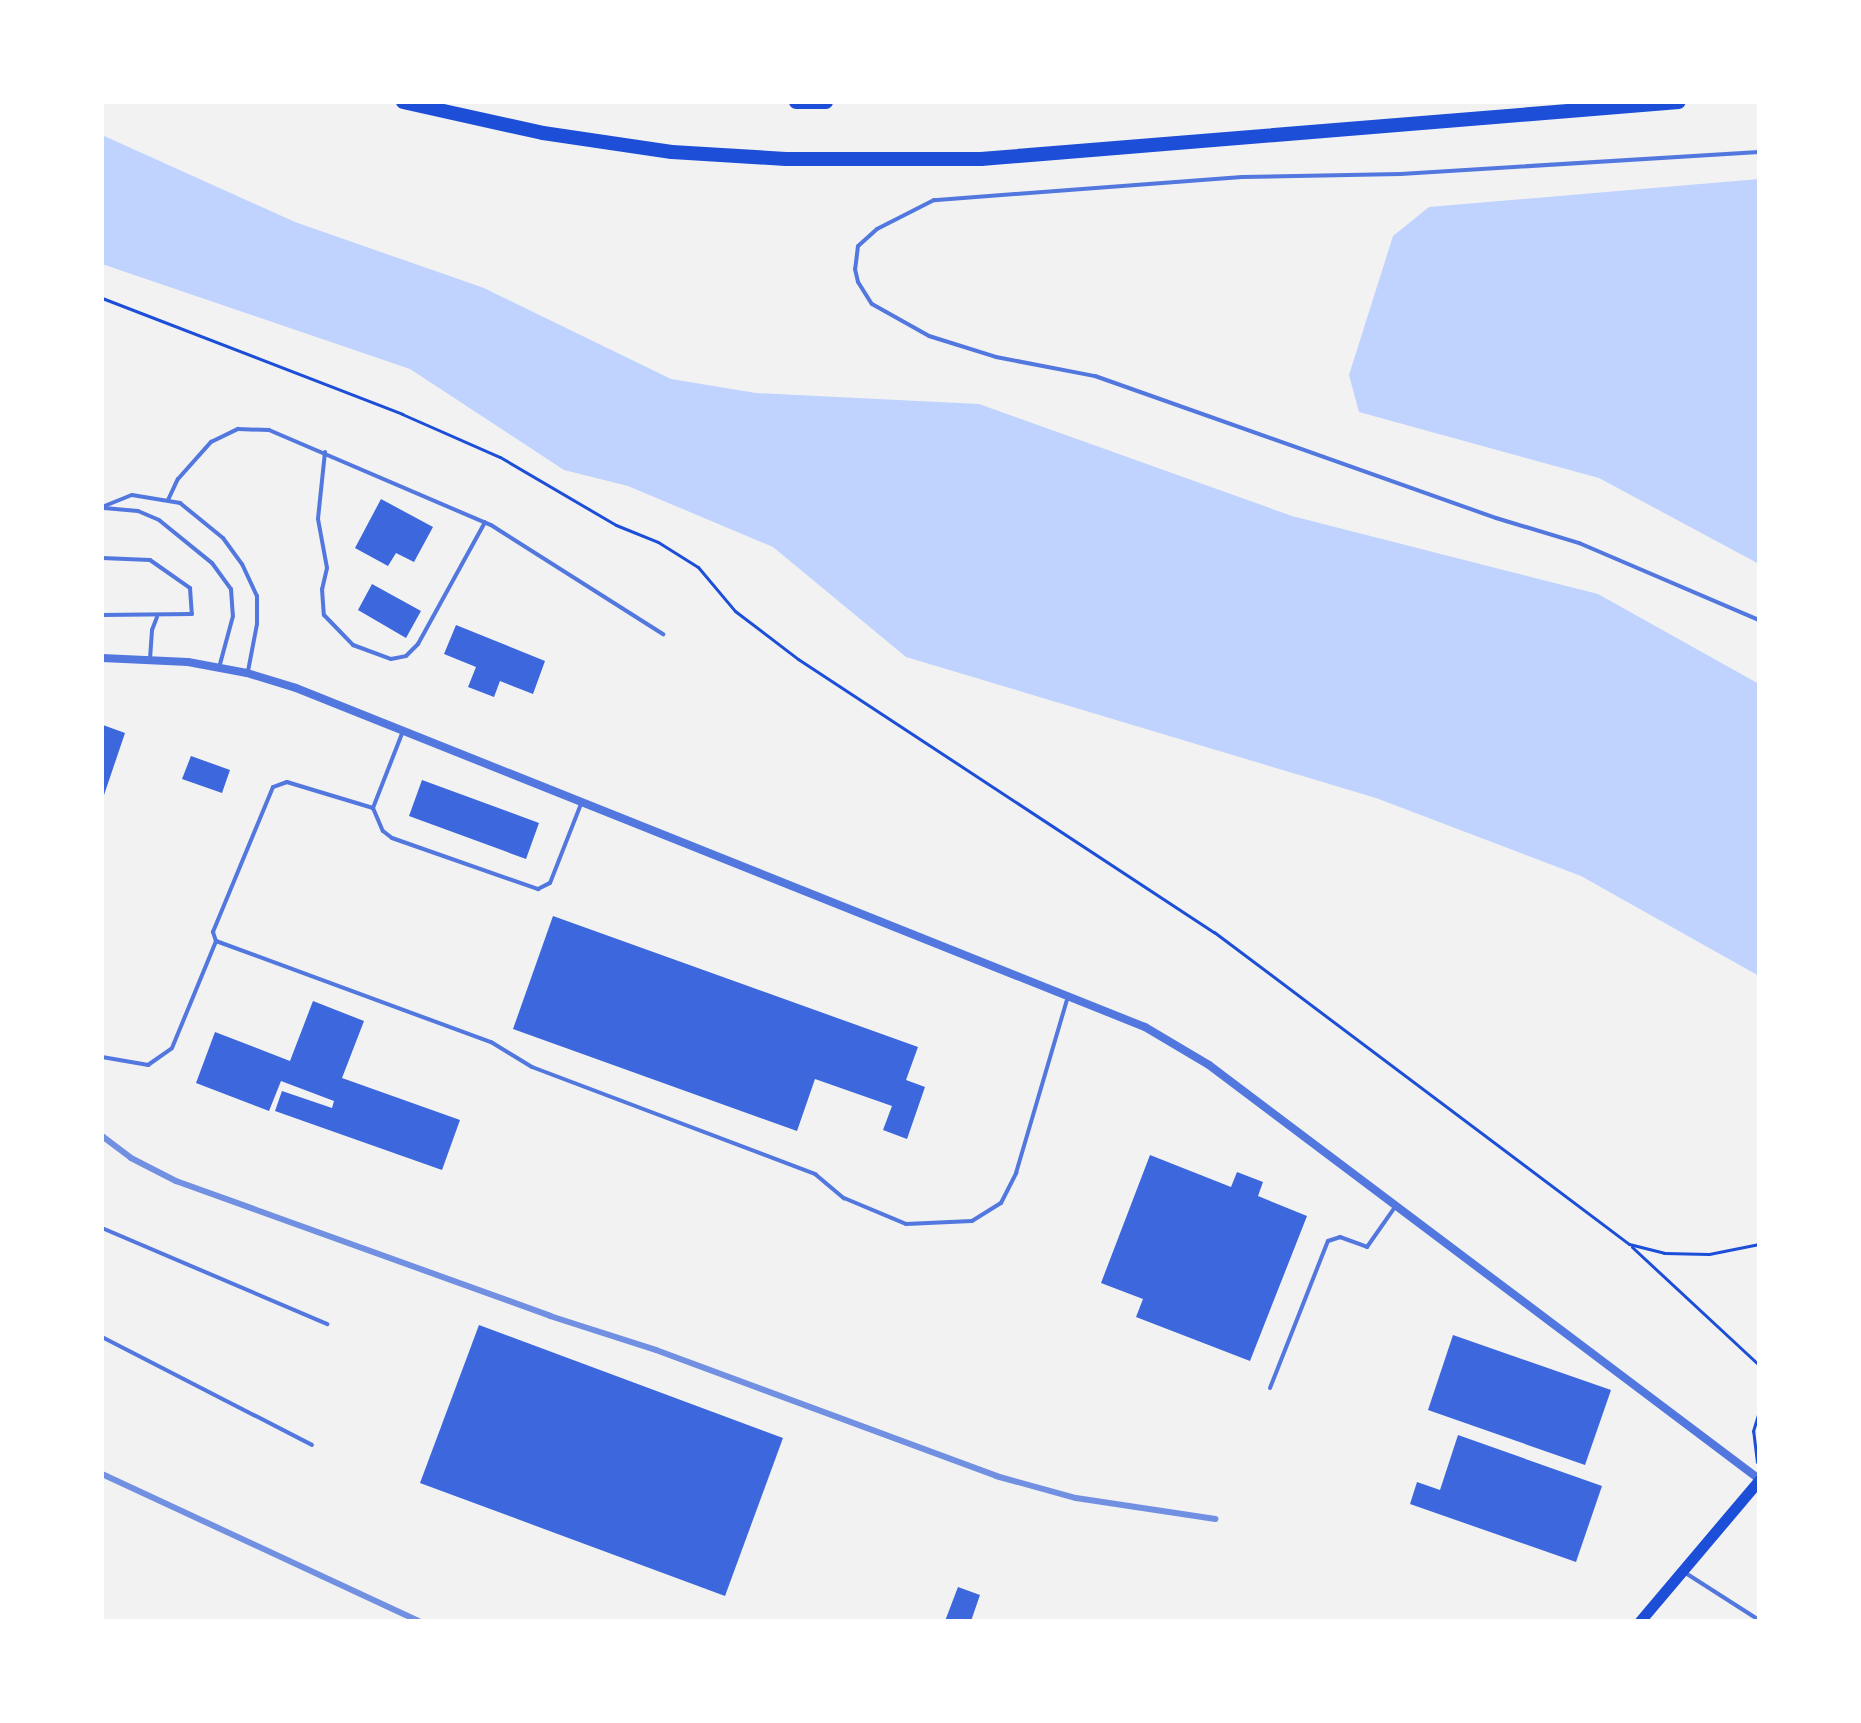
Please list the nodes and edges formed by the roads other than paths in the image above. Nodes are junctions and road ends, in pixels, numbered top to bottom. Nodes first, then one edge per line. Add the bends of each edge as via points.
1 (403, 102) edge
2 (796, 102) edge
3 (826, 102) edge
4 (1679, 102) edge
5 (1759, 152) edge
6 (325, 452) junction
7 (168, 500) junction
8 (102, 508) edge
9 (485, 522) junction
10 (102, 558) edge
11 (102, 615) edge
12 (157, 617) junction
13 (1759, 620) edge
14 (663, 634) dead end
15 (102, 658) edge
16 (150, 659) junction
17 (219, 668) junction
18 (247, 673) junction
19 (403, 731) junction
20 (582, 802) junction
21 (373, 808) junction
22 (216, 941) junction
23 (1069, 994) junction
24 (102, 1057) edge
25 (1397, 1205) junction
26 (102, 1228) edge
27 (327, 1324) dead end
28 (102, 1337) edge
29 (1270, 1388) dead end
30 (312, 1445) dead end
31 (1759, 1478) edge
32 (1682, 1570) junction
33 (1759, 1620) edge
34 (1640, 1621) edge

1 - 4 highway via 543,133 672,152 786,159 981,159
2 - 3 highway
5 - 13 lane via 1401,174 1227,178 934,200 899,215 867,238 858,246 855,269 872,304 929,336 1110,381 1579,543
6 - 7 lane via 269,430 238,429 196,456
6 - 9 lane
6 - 9 lane via 318,519 327,568 324,615 353,645 391,659 406,656 418,644
7 - 8 lane via 132,495
7 - 18 lane via 180,503 223,538 257,596
8 - 17 lane via 138,511 159,520 225,580 233,616
9 - 14 lane
10 - 12 lane via 150,560 190,588 192,614
11 - 12 lane
12 - 16 lane
15 - 16 street
16 - 17 street
17 - 18 street
18 - 19 street
19 - 20 street
19 - 21 lane
20 - 21 lane via 550,883 538,889 392,838
20 - 23 street
21 - 22 lane via 287,782 273,787 213,932
22 - 23 lane via 491,1042 532,1067 815,1174 844,1198 906,1224 972,1221 1001,1203 1016,1173
22 - 24 lane via 172,1048 148,1065
23 - 25 street via 1145,1027 1209,1065
25 - 29 lane via 1367,1247 1340,1237 1328,1241
25 - 31 street
26 - 27 lane
28 - 30 lane
31 - 32 main road
32 - 33 lane
32 - 34 main road

